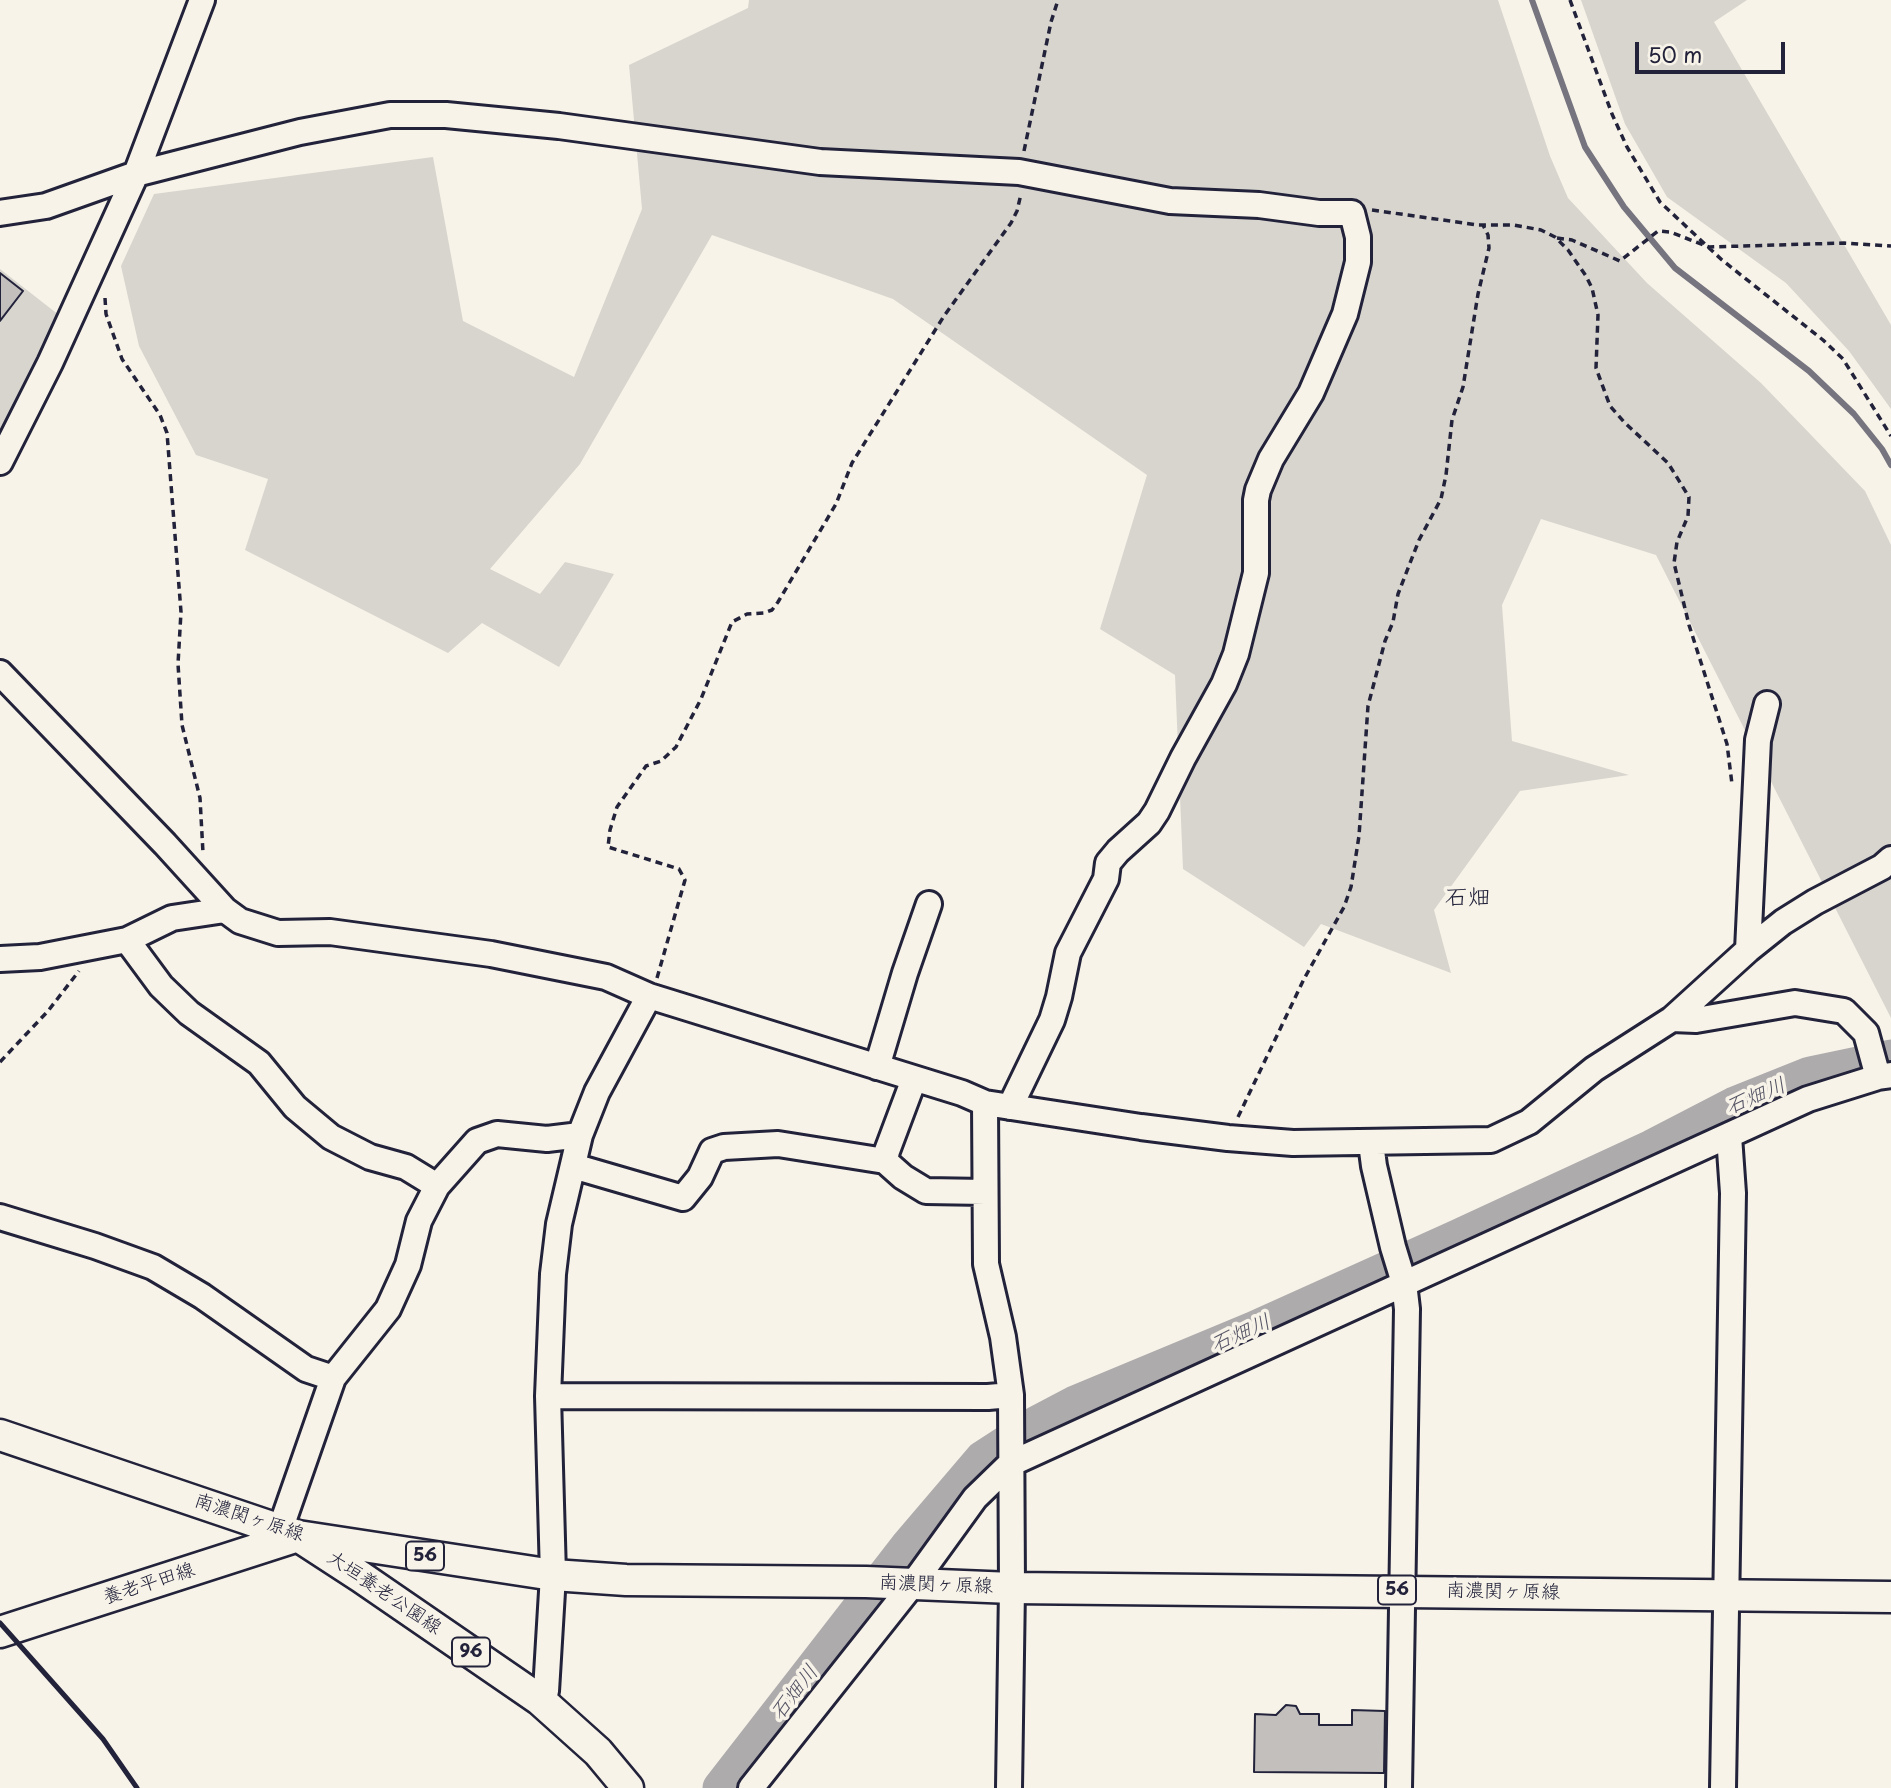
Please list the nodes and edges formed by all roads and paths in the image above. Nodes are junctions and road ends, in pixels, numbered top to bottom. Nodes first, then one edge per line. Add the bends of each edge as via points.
1 (202, 0) edge
2 (1058, 0) edge
3 (1570, 0) edge
4 (1019, 172) junction
5 (136, 174) junction
6 (0, 213) edge
7 (1352, 213) junction
8 (1483, 225) junction
9 (1555, 237) junction
10 (1891, 246) edge
11 (1709, 247) junction
12 (105, 295) dead end
13 (1891, 436) edge
14 (0, 462) edge
15 (0, 673) edge
16 (1767, 704) dead end
17 (1733, 795) dead end
18 (1891, 859) edge
19 (204, 885) junction
20 (929, 904) dead end
21 (225, 910) junction
22 (127, 940) junction
23 (88, 948) junction
24 (1748, 950) junction
25 (0, 959) edge
26 (650, 996) junction
27 (1672, 1018) junction
28 (0, 1062) edge
29 (877, 1067) junction
30 (1885, 1076) edge
31 (914, 1079) junction
32 (985, 1103) junction
33 (1010, 1107) junction
34 (580, 1135) junction
35 (1729, 1136) junction
36 (1228, 1138) junction
37 (1371, 1143) junction
38 (885, 1161) junction
39 (573, 1166) junction
40 (437, 1186) junction
41 (985, 1192) junction
42 (0, 1217) edge
43 (1402, 1278) junction
44 (334, 1378) junction
45 (1011, 1395) junction
46 (548, 1396) junction
47 (0, 1436) edge
48 (1011, 1459) junction
49 (289, 1533) junction
50 (553, 1575) junction
51 (907, 1585) junction
52 (1012, 1588) junction
53 (1401, 1591) junction
54 (1726, 1595) junction
55 (1891, 1597) edge
56 (0, 1632) edge
57 (540, 1700) junction
58 (628, 1788) edge
59 (751, 1788) edge
60 (1009, 1788) edge
61 (1399, 1788) edge
62 (1723, 1788) edge

1 - 5 street
2 - 4 path
3 - 11 path via 1633,158 1660,202
4 - 5 street via 820,162 559,126 446,115 390,115 300,132
4 - 7 street via 1170,201
4 - 26 path via 1021,194 1011,223 901,382 778,602 772,610 732,622 676,747 661,761 646,766 617,807 608,847 678,869 685,880
5 - 6 street via 46,206
5 - 14 street
7 - 8 path via 1376,209
7 - 33 street via 1358,262 1345,314 1311,393 1258,490 1256,573 1236,654 1157,811 1108,863 1106,879 1068,953 1052,1020
8 - 9 path via 1514,225
8 - 36 path via 1489,248 1463,387 1452,419 1441,499 1398,594 1368,706 1351,887
9 - 11 path via 1620,261 1658,231
9 - 17 path via 1569,250 1592,288 1598,315 1596,368 1610,406 1668,463 1689,497 1674,564 1727,744
10 - 11 path
11 - 13 path via 1843,359
12 - 19 path via 106,314 122,359 167,433 181,612 182,725 200,798
15 - 19 street
16 - 24 street via 1758,740
18 - 24 street via 1783,922
19 - 21 street
20 - 29 street
21 - 22 street via 172,918
21 - 26 street via 240,921 278,933 330,932 491,954 606,976
22 - 23 street
22 - 40 street via 160,986 189,1013 259,1063 295,1107 331,1136 370,1157 406,1167
23 - 25 street
23 - 28 path via 86,962
24 - 27 street
26 - 29 street
26 - 34 street via 597,1092
27 - 30 street via 1696,1020 1795,1003 1844,1011 1866,1033
27 - 37 street via 1594,1069 1529,1122 1491,1140
29 - 31 street
30 - 35 street via 1808,1099
31 - 32 street
31 - 38 street
32 - 33 street
32 - 41 street
33 - 36 street
34 - 39 street
34 - 40 street via 547,1139 497,1134 477,1140
35 - 43 street
35 - 54 street via 1733,1193
36 - 37 street
37 - 43 street
38 - 39 street via 778,1144 724,1147 712,1152 683,1198
38 - 41 street via 926,1191
39 - 46 street via 553,1274
40 - 44 street via 419,1221 408,1265 388,1309
41 - 45 street via 986,1264
42 - 44 street via 152,1267 306,1369
43 - 48 street
43 - 53 street via 1406,1309
44 - 49 street via 317,1420
45 - 46 street
45 - 48 street
46 - 50 street
47 - 49 main road, 南濃関ヶ原線 / 56
48 - 51 street
48 - 52 street
49 - 50 main road, 南濃関ヶ原線 / 56
49 - 56 main road, 養老平田線
49 - 57 main road, 大垣養老公園線 / 96
50 - 51 main road, 南濃関ヶ原線 / 56
50 - 57 street via 546,1691
51 - 52 main road, 南濃関ヶ原線 / 56
51 - 59 street
52 - 53 main road, 南濃関ヶ原線 / 56
52 - 60 street
53 - 54 main road, 南濃関ヶ原線 / 56
53 - 61 street
54 - 55 main road, 南濃関ヶ原線 / 56
54 - 62 street
57 - 58 main road, 大垣養老公園線 / 96 via 598,1752

